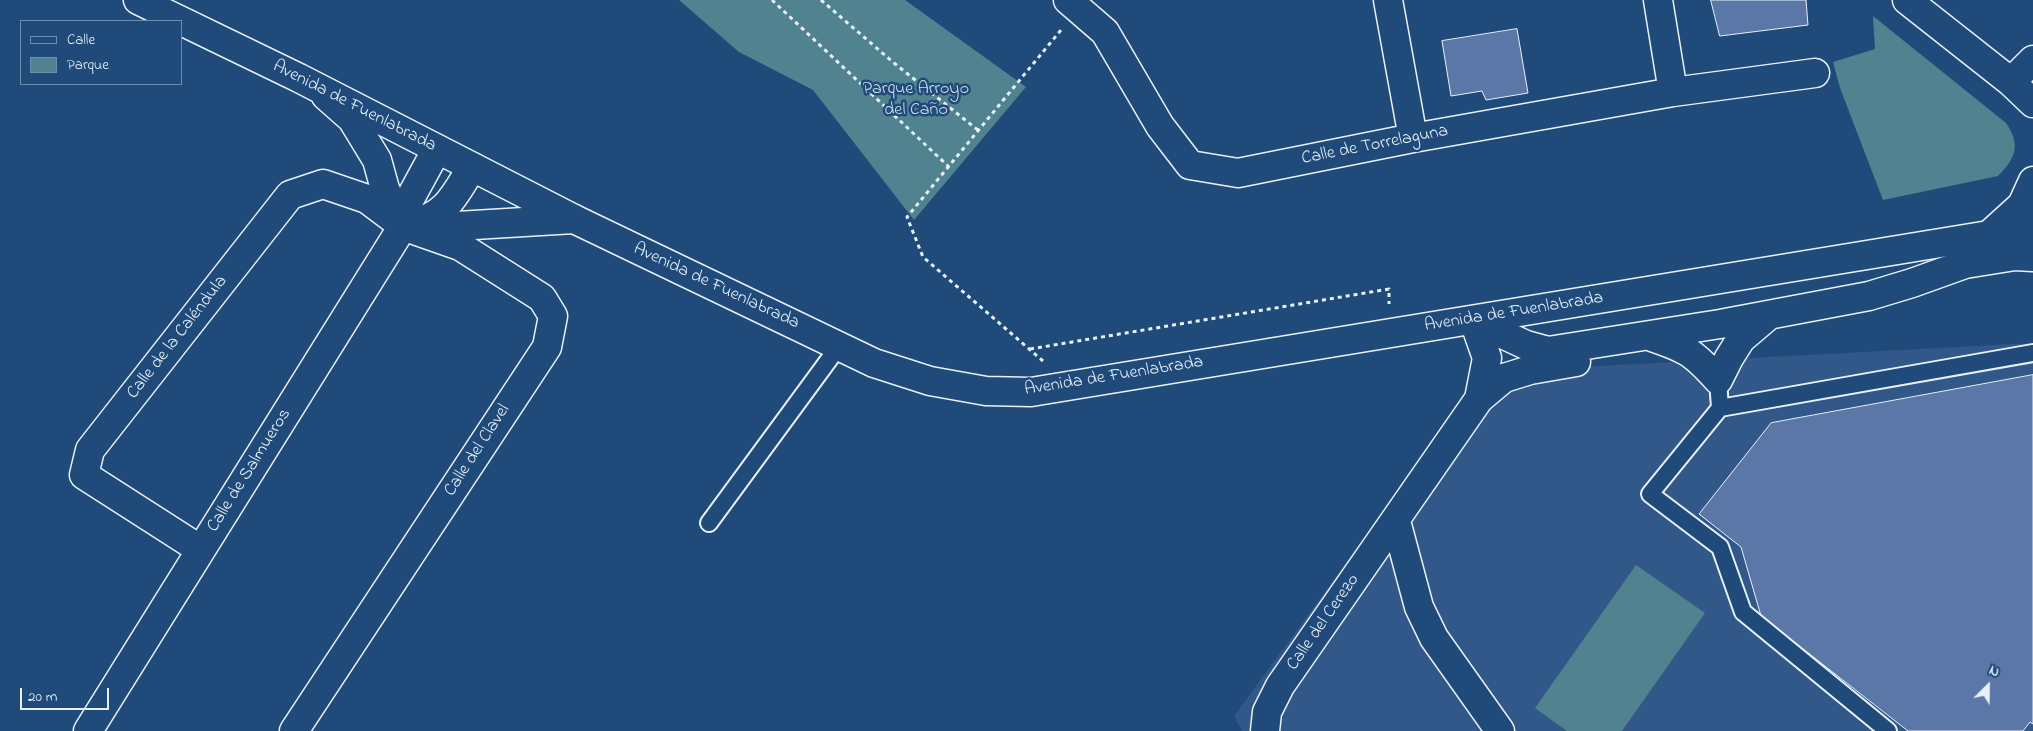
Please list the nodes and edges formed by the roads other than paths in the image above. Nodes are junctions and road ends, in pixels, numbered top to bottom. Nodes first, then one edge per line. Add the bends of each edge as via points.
1 (138, 0) edge
2 (1388, 0) edge
3 (1658, 0) edge
4 (1907, 0) edge
5 (1073, 4) edge
6 (175, 8) edge
7 (2033, 60) edge
8 (1815, 73) dead end
9 (2012, 82) junction
10 (318, 88) junction
11 (1673, 92) junction
12 (2033, 103) edge
13 (1414, 138) junction
14 (437, 149) junction
15 (472, 167) junction
16 (2033, 181) edge
17 (574, 219) junction
18 (2033, 225) edge
19 (403, 226) junction
20 (1989, 235) junction
21 (2033, 248) edge
22 (2033, 257) edge
23 (1769, 315) junction
24 (1474, 321) junction
25 (1648, 336) junction
26 (1609, 342) junction
27 (839, 346) junction
28 (2033, 354) edge
29 (1718, 380) junction
30 (1479, 399) junction
31 (1720, 408) junction
32 (1396, 521) junction
33 (709, 523) dead end
34 (201, 550) junction
35 (93, 723) edge
36 (294, 731) edge
37 (1265, 731) edge
38 (1500, 731) edge
39 (1888, 731) edge

1 - 6 street, Avenida de Fuenlabrada
2 - 13 street
3 - 11 street
4 - 9 street
5 - 13 street, Calle de Torrelaguna via 1106,32 1160,126 1190,165 1238,174
6 - 10 street, Avenida de Fuenlabrada
7 - 9 street
8 - 11 street, Calle de Torrelaguna
9 - 12 street
10 - 14 street, Avenida de Fuenlabrada
10 - 19 street via 352,120 377,160
11 - 13 street, Calle de Torrelaguna
14 - 15 street, Avenida de Fuenlabrada
14 - 19 street, Calle de Salmueros via 406,206
15 - 17 street, Avenida de Fuenlabrada
15 - 19 street via 449,204 428,220
16 - 20 street via 2022,205
17 - 19 street
17 - 27 street, Avenida de Fuenlabrada
18 - 20 street, Avenida de Fuenlabrada
19 - 34 street, Calle de Salmueros
19 - 34 street, Calle de la Caléndula via 367,199 323,184 290,195 90,450 84,475
19 - 36 street, Calle del Clavel via 460,246 542,298 553,316 547,347
20 - 21 street, Avenida de Fuenlabrada
20 - 24 street, Avenida de Fuenlabrada
22 - 23 street via 2015,256 1965,264 1869,296
23 - 25 street
23 - 29 street via 1741,339
24 - 26 street via 1526,345 1548,351
24 - 27 street, Avenida de Fuenlabrada via 1031,392 986,391 930,380 874,363
24 - 30 street, Calle del Cerezo via 1488,358
25 - 26 street
25 - 29 street via 1683,348 1698,358
26 - 30 street via 1592,359 1504,378
27 - 33 lane
28 - 31 lane
29 - 31 lane
30 - 32 street, Calle del Cerezo
31 - 39 lane via 1650,494 1720,547 1743,612
32 - 37 street, Calle del Cerezo via 1280,686 1267,712
32 - 38 street via 1419,607 1434,638
34 - 35 street, Calle de Salmueros

